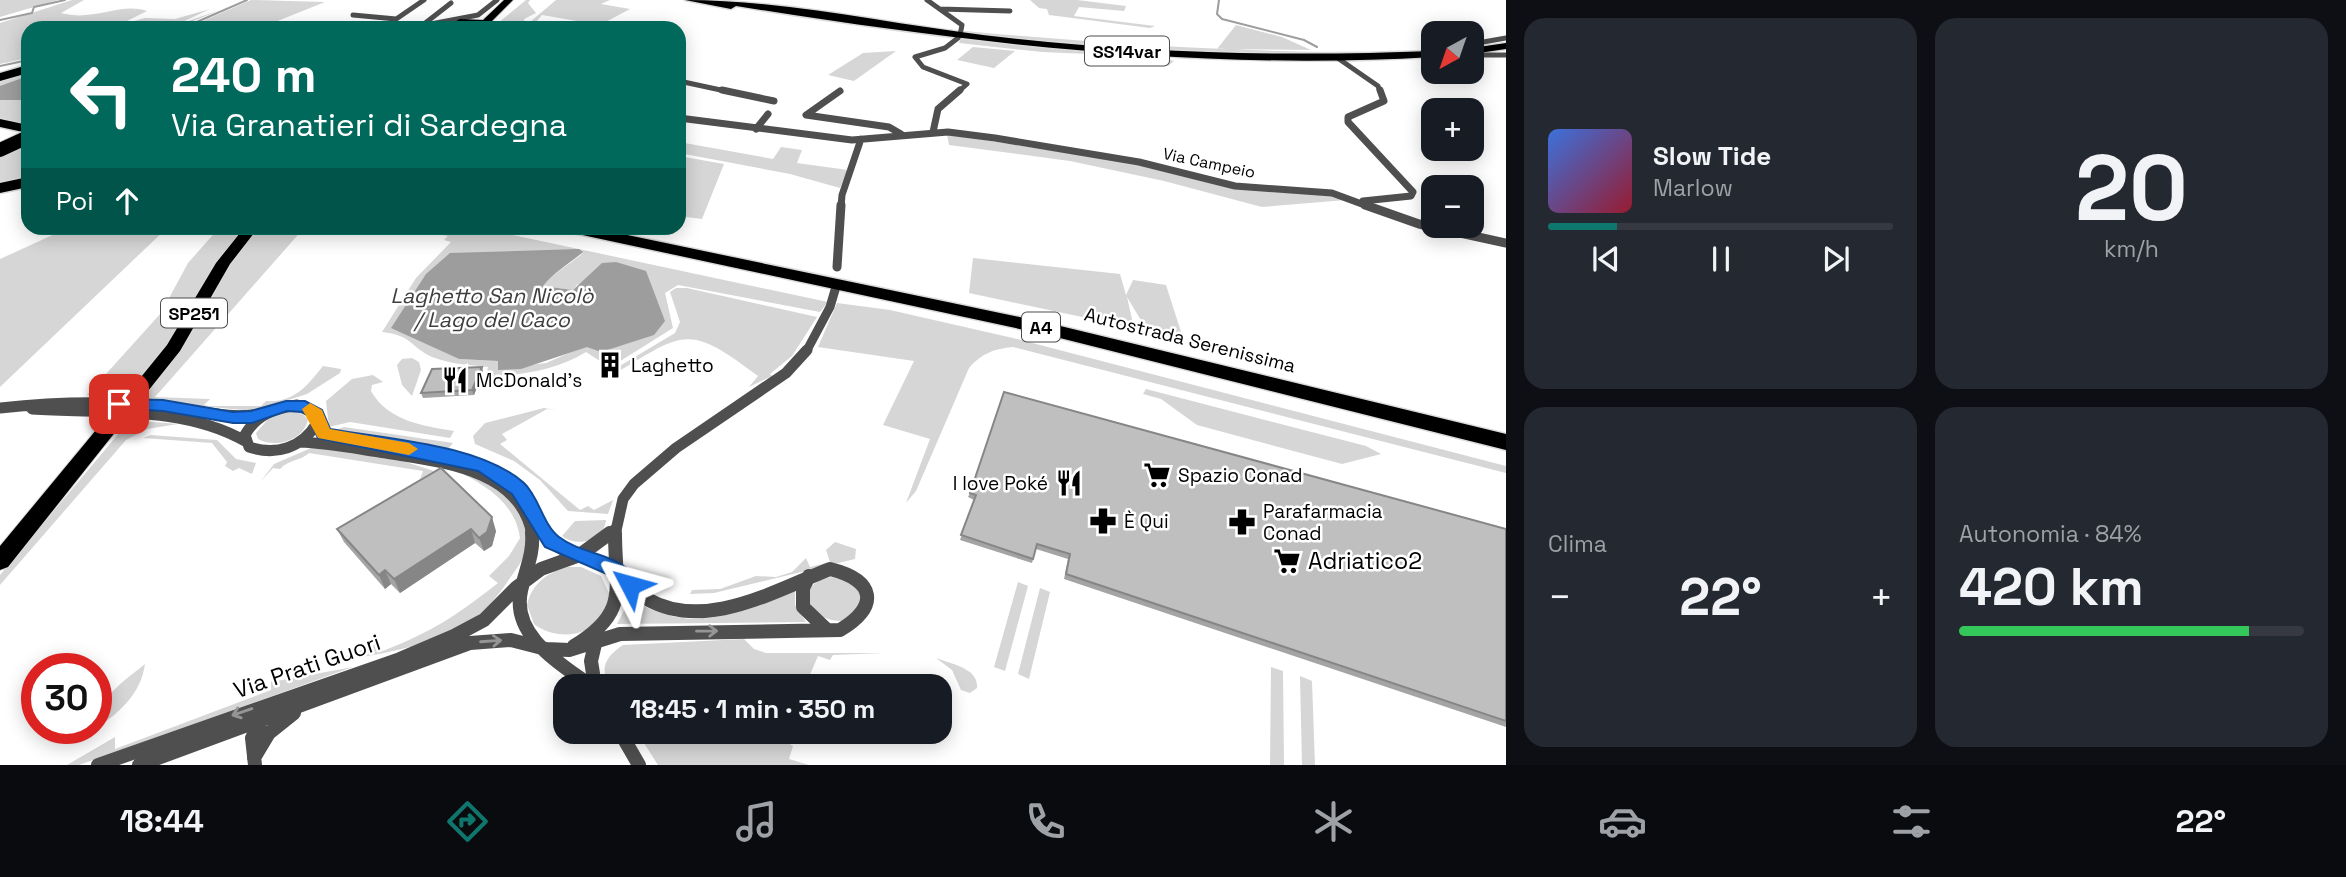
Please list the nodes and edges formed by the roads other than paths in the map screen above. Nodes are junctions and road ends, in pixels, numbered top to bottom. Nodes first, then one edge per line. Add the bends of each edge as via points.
1 (424, 0) edge
2 (497, 0) edge
3 (509, 0) edge
4 (690, 0) edge
5 (719, 0) edge
6 (745, 0) edge
7 (927, 0) edge
8 (451, 3) dead end
9 (940, 9) junction
10 (1010, 11) dead end
11 (495, 13) junction
12 (353, 15) dead end
13 (823, 18) junction
14 (396, 19) junction
15 (474, 20) joint
16 (394, 21) edge
17 (428, 21) edge
18 (442, 21) edge
19 (470, 21) edge
20 (489, 21) edge
21 (1506, 38) edge
22 (1484, 42) edge
23 (1506, 46) edge
24 (1327, 51) dead end
25 (1484, 51) edge
26 (1484, 52) edge
27 (1421, 54) edge
28 (1506, 55) edge
29 (21, 70) edge
30 (0, 74) edge
31 (686, 82) edge
32 (840, 91) dead end
33 (774, 101) dead end
34 (768, 114) dead end
35 (686, 119) edge
36 (0, 125) edge
37 (756, 129) junction
38 (21, 132) edge
39 (933, 132) junction
40 (21, 134) edge
41 (0, 135) edge
42 (901, 135) junction
43 (21, 137) edge
44 (21, 138) edge
45 (861, 139) junction
46 (0, 145) edge
47 (0, 150) edge
48 (21, 184) edge
49 (0, 188) edge
50 (1360, 201) junction
51 (245, 235) edge
52 (606, 235) edge
53 (645, 235) edge
54 (1506, 243) edge
55 (836, 267) dead end
56 (835, 290) dead end
57 (6, 407) edge
58 (264, 413) junction
59 (317, 423) junction
60 (1506, 432) edge
61 (245, 442) junction
62 (300, 442) junction
63 (1506, 442) edge
64 (614, 530) junction
65 (580, 555) junction
66 (0, 561) edge
67 (614, 568) junction
68 (809, 576) junction
69 (522, 582) junction
70 (828, 629) junction
71 (595, 644) junction
72 (546, 649) junction
73 (569, 650) junction
74 (400, 659) junction
75 (578, 674) edge
76 (592, 674) edge
77 (311, 701) junction
78 (260, 722) junction
79 (627, 744) edge
80 (254, 762) edge
81 (98, 765) edge
82 (139, 765) edge
83 (639, 765) edge

1 - 14 street
2 - 18 street via 478,15
3 - 11 main road
4 - 13 highway
5 - 13 highway, SS14var
6 - 13 highway
7 - 9 street
8 - 17 street
9 - 10 street
9 - 39 street via 962,25 959,36 945,48 915,57 923,67 967,83 938,109
11 - 15 main road
11 - 20 main road
12 - 14 street
13 - 27 highway, SS14var via 961,37 1113,50 1294,57
14 - 16 street
15 - 19 main road
21 - 22 street
23 - 25 highway
24 - 50 street via 1378,86 1384,101 1357,111 1348,122 1413,192 1396,199
26 - 28 street
29 - 30 highway
31 - 33 street
32 - 42 street, Via Campeio via 806,116 889,127
34 - 37 street
35 - 37 street, Via Campeio
36 - 38 highway
37 - 45 street, Via Campeio
39 - 42 street, Via Campeio
39 - 50 street, Via Campeio via 1139,162 1235,186 1320,191
40 - 41 highway
42 - 45 street, Via Campeio
43 - 46 highway, bridge
44 - 47 highway, bridge
45 - 55 street via 842,195
48 - 49 highway
50 - 54 street, Via Campeio via 1419,224
51 - 66 main road, SP251, bridge via 223,263 174,347
52 - 63 highway, Autostrada Serenissima / A4 via 1048,329
53 - 60 highway, Autostrada Serenissima / A4 via 1048,320
56 - 64 street via 831,307 798,362 633,485 622,502
57 - 58 street via 53,401 163,406 233,417
57 - 61 street via 203,421 232,431
58 - 59 street via 286,406 305,407 316,414
58 - 61 street via 248,427
59 - 62 street
59 - 65 street via 324,433 337,437 484,467 519,489 552,542
61 - 62 street via 265,451
62 - 69 street via 442,462 499,485 518,504 532,531
64 - 65 street
64 - 67 street
65 - 67 street
65 - 69 street via 549,564
67 - 68 street, Via Prati Guori via 645,598 676,611 727,609
67 - 73 street via 617,598 609,618
68 - 70 street via 803,588 803,607
68 - 70 street, Via Prati Guori via 830,569 845,571 868,594 868,609 860,620 840,630
69 - 72 street via 520,618
69 - 74 street, Via Prati Guori via 484,620
71 -> 70 street, Via Prati Guori via 620,634
71 - 73 street, Via Prati Guori
71 - 76 street, Via Prati Guori
72 - 73 street, Via Prati Guori
72 - 75 street, Via Prati Guori
77 -> 72 street, Via Prati Guori via 470,643 511,640
74 - 78 street via 284,706
74 -> 81 street, Via Prati Guori
77 - 78 street, Via Prati Guori
77 - 80 street via 269,733
78 - 80 street via 252,738
78 - 82 street, Via Prati Guori
79 - 83 street

